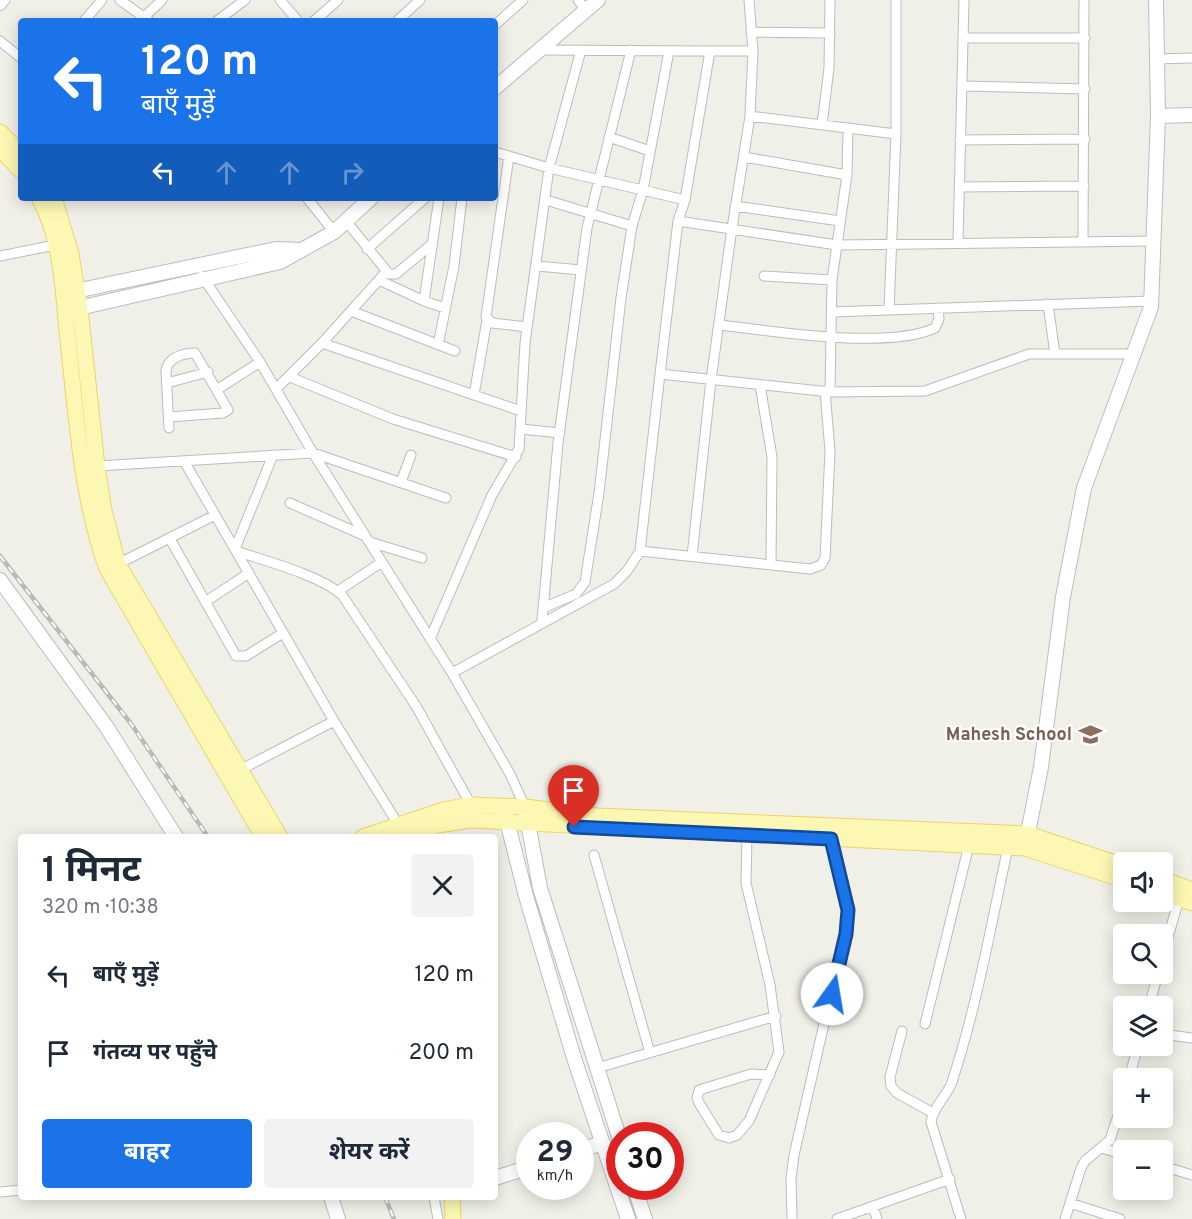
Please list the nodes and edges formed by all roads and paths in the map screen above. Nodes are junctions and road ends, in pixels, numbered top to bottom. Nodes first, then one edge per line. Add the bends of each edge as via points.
1 (4, 0) edge
2 (102, 0) edge
3 (120, 0) edge
4 (162, 0) edge
5 (245, 0) edge
6 (280, 0) edge
7 (338, 0) edge
8 (420, 0) edge
9 (598, 0) edge
10 (749, 0) edge
11 (830, 0) edge
12 (896, 0) edge
13 (964, 0) edge
14 (1084, 0) edge
15 (1156, 0) edge
16 (517, 2) edge
17 (582, 5) edge
18 (0, 6) edge
19 (87, 18) edge
20 (142, 18) edge
21 (146, 18) edge
22 (228, 18) edge
23 (295, 18) edge
24 (317, 18) edge
25 (400, 18) edge
26 (498, 22) edge
27 (751, 32) junction
28 (830, 33) junction
29 (963, 38) junction
30 (1085, 38) junction
31 (0, 41) edge
32 (541, 50) junction
33 (581, 50) junction
34 (632, 51) junction
35 (669, 51) junction
36 (710, 51) junction
37 (753, 51) junction
38 (18, 56) edge
39 (1192, 58) edge
40 (1157, 59) junction
41 (498, 86) edge
42 (962, 86) junction
43 (1085, 89) junction
44 (1192, 115) edge
45 (1158, 116) junction
46 (750, 117) junction
47 (822, 125) junction
48 (848, 128) junction
49 (0, 132) edge
50 (896, 134) junction
51 (609, 137) junction
52 (1085, 139) junction
53 (960, 140) junction
54 (0, 149) edge
55 (650, 151) junction
56 (498, 153) edge
57 (509, 156) junction
58 (744, 157) junction
59 (18, 158) edge
60 (18, 158) edge
61 (549, 168) junction
62 (847, 176) junction
63 (598, 179) junction
64 (1084, 186) junction
65 (959, 187) junction
66 (643, 190) junction
67 (546, 200) junction
68 (685, 200) junction
69 (40, 201) edge
70 (55, 201) edge
71 (309, 201) edge
72 (369, 201) edge
73 (422, 201) edge
74 (439, 201) edge
75 (462, 201) edge
76 (735, 206) junction
77 (590, 213) junction
78 (346, 221) junction
79 (678, 221) junction
80 (840, 221) junction
81 (632, 226) junction
82 (732, 228) junction
83 (334, 232) junction
84 (1152, 241) junction
85 (1083, 242) junction
86 (958, 243) junction
87 (432, 244) junction
88 (892, 244) junction
89 (55, 245) junction
90 (837, 245) junction
91 (367, 249) junction
92 (302, 250) junction
93 (0, 256) edge
94 (195, 266) junction
95 (537, 266) junction
96 (581, 270) junction
97 (382, 276) junction
98 (764, 276) dead end
99 (832, 280) junction
100 (205, 281) junction
101 (70, 292) junction
102 (424, 302) junction
103 (1151, 302) junction
104 (1048, 304) junction
105 (445, 308) junction
106 (938, 308) junction
107 (73, 310) junction
108 (889, 310) junction
109 (351, 311) junction
110 (832, 312) junction
111 (487, 320) junction
112 (720, 325) junction
113 (527, 327) junction
114 (831, 337) junction
115 (322, 344) junction
116 (438, 345) junction
117 (455, 351) dead end
118 (1055, 354) junction
119 (1133, 354) junction
120 (260, 362) junction
121 (208, 372) junction
122 (660, 374) junction
123 (290, 377) junction
124 (711, 380) junction
125 (167, 383) junction
126 (760, 385) junction
127 (277, 388) junction
128 (218, 389) junction
129 (827, 392) junction
130 (474, 396) junction
131 (521, 411) junction
132 (169, 417) junction
133 (169, 428) dead end
134 (521, 429) junction
135 (560, 432) junction
136 (313, 453) junction
137 (273, 455) junction
138 (411, 455) dead end
139 (516, 457) junction
140 (184, 461) junction
141 (97, 466) junction
142 (401, 482) junction
143 (446, 498) dead end
144 (290, 503) dead end
145 (215, 515) junction
146 (170, 539) junction
147 (368, 539) junction
148 (236, 550) junction
149 (640, 551) junction
150 (692, 556) junction
151 (422, 558) dead end
152 (382, 562) junction
153 (118, 564) junction
154 (771, 564) junction
155 (249, 573) junction
156 (0, 580) edge
157 (338, 591) junction
158 (205, 602) junction
159 (543, 608) junction
160 (542, 621) junction
161 (283, 633) junction
162 (430, 639) junction
163 (452, 673) junction
164 (334, 720) junction
165 (240, 770) junction
166 (471, 805) junction
167 (504, 806) junction
168 (525, 807) junction
169 (507, 823) junction
170 (529, 824) junction
171 (399, 830) edge
172 (174, 834) edge
173 (261, 834) edge
174 (278, 834) edge
175 (378, 834) edge
176 (747, 835) junction
177 (831, 839) junction
178 (1026, 841) junction
179 (969, 845) junction
180 (1008, 847) junction
181 (594, 855) dead end
182 (1113, 863) edge
183 (1113, 876) edge
184 (1173, 887) edge
185 (1173, 895) edge
186 (1188, 897) edge
187 (1173, 932) edge
188 (776, 1016) junction
189 (925, 1024) dead end
190 (902, 1031) dead end
191 (1173, 1035) edge
192 (1192, 1038) edge
193 (650, 1053) junction
194 (597, 1068) junction
195 (770, 1075) junction
196 (933, 1113) junction
197 (614, 1122) edge
198 (1115, 1128) edge
199 (603, 1143) junction
200 (594, 1146) edge
201 (1102, 1148) junction
202 (1113, 1152) edge
203 (1173, 1169) edge
204 (516, 1171) edge
205 (1192, 1174) edge
206 (498, 1177) edge
207 (950, 1179) junction
208 (18, 1190) edge
209 (0, 1192) edge
210 (332, 1200) edge
211 (435, 1200) edge
212 (452, 1200) edge
213 (639, 1200) edge
214 (1070, 1203) junction
215 (873, 1206) junction
216 (338, 1219) edge
217 (438, 1219) edge
218 (453, 1219) edge
219 (627, 1219) edge
220 (645, 1219) edge
221 (792, 1219) edge
222 (837, 1219) edge
223 (877, 1219) edge
224 (961, 1219) edge
225 (1065, 1219) edge
226 (1120, 1219) edge

1 - 18 street
2 - 19 street
3 - 20 street
4 - 21 street
5 - 22 street
6 - 23 street
7 - 24 street
8 - 25 street
9 - 17 street
10 - 27 street
11 - 28 street
12 - 50 street
13 - 29 street
14 - 30 street
15 - 40 street
16 - 26 street
17 - 32 street
27 - 28 street
27 - 37 street
28 - 47 street
29 - 30 street
29 - 42 street
30 - 43 street
31 - 38 street
32 - 33 street
32 - 41 street
33 - 34 street
33 - 61 street
34 - 35 street
34 - 51 street
35 - 36 street
35 - 55 street
36 - 37 street
36 - 68 street
37 - 46 street
39 - 40 street
40 - 45 street
42 - 43 street
42 - 53 street
43 - 52 street
44 - 45 street
45 - 84 street
46 - 47 street
46 - 58 street
47 - 48 street
48 - 50 street
48 - 62 street
49 - 59 main road
50 - 88 street
51 - 55 street
51 - 63 street
52 - 53 street
52 - 64 street
53 - 65 street
54 - 60 main road
55 - 66 street
56 - 57 street
57 - 61 street
57 - 111 street
58 - 62 street
58 - 76 street
61 - 63 street
61 - 67 street
62 - 80 street
63 - 66 street
63 - 77 street
64 - 65 street
64 - 85 street
65 - 86 street
66 - 68 street
66 - 81 street
67 - 77 street
67 - 95 street
68 - 79 street
69 - 89 main road
70 - 101 main road via 71,254
71 - 83 street
72 - 78 street
73 - 91 street
74 - 87 street
75 - 105 street
76 - 80 street
76 - 82 street
77 - 81 street
77 - 96 street
78 - 83 street
78 - 91 street
79 - 82 street
79 - 122 street
80 - 90 street
81 - 159 street via 585,582 576,594
82 - 90 street
82 - 112 street
83 - 92 street
84 - 85 street
84 - 103 street
85 - 86 street
86 - 88 street
87 - 97 street via 396,274
87 - 102 street
88 - 90 street
88 - 108 street
89 - 93 street
89 - 101 main road
90 - 99 street
91 - 97 street
92 - 94 street via 276,249
92 - 100 street via 280,262
94 - 100 street
94 - 101 street
95 - 96 street
95 - 113 street
96 - 135 street
97 - 102 street
97 - 109 street
98 - 99 street
99 - 110 street
100 - 107 street
100 - 120 street
101 - 107 main road
102 - 105 street
103 - 104 street
103 - 119 street
104 - 106 street
104 - 118 street
105 - 116 street
106 - 108 street
106 - 114 street via 938,325 929,331
107 - 141 main road
107 - 173 main road via 85,487 107,569
108 - 110 street
109 - 115 street
109 - 116 street
110 - 114 street
111 - 113 street
111 - 130 street
112 - 114 street
112 - 124 street
113 - 131 street
114 - 129 street
115 - 123 street
115 - 130 street
116 - 117 street
118 - 119 street
118 - 129 street via 1017,357 925,391
119 - 178 street via 1084,488 1063,597 1041,767
120 - 127 street
120 - 128 street
121 - 125 street
121 - 125 street via 198,355 188,353 168,362
121 - 128 street
122 - 124 street
122 - 149 street
123 - 127 street
123 - 139 street via 393,418
124 - 126 street
124 - 150 street
125 - 132 street
126 - 129 street
126 - 154 street via 772,457
127 - 136 street
128 - 132 street via 227,405 225,412
129 - 154 street via 830,451 825,558 815,568
130 - 131 street
131 - 134 street
132 - 133 street
134 - 135 street
134 - 139 street
135 - 159 street
136 - 137 street
136 - 142 street
136 - 147 street
137 - 140 street
137 - 148 street
138 - 142 street
139 - 162 street via 492,495
140 - 141 street
140 - 145 street
141 - 153 main road
142 - 143 street
144 - 147 street
145 - 146 street
145 - 148 street
146 - 153 street
146 - 158 street
147 - 151 street
147 - 152 street
148 - 155 street
148 - 157 street
149 - 150 street
149 - 160 street via 614,584
150 - 154 street
152 - 157 street
152 - 162 street
153 - 165 main road
155 - 158 street
155 - 161 street
156 - 172 street via 106,726
157 - 166 street via 416,706
158 - 161 street via 238,658
159 - 160 street
160 - 163 street
161 - 164 street
162 - 163 street
163 - 168 street
164 - 165 street
164 - 171 street
165 - 174 main road
166 - 167 main road
166 - 171 main road via 443,810
167 - 168 main road
167 - 169 street
168 - 170 street
168 - 178 main road via 597,816
169 - 170 main road
169 - 171 main road via 470,820
169 - 199 street
170 - 176 main road
170 - 194 street via 540,888
171 - 175 main road
176 - 177 main road
176 - 188 street via 746,883
177 - 179 main road
177 - 221 street via 848,920 794,1155 790,1178
178 - 180 main road
178 - 182 main road
178 - 183 main road
179 - 180 main road
179 - 189 street
180 - 196 street via 952,1082
181 - 193 street
184 - 186 main road
185 - 186 main road
186 - 187 street
188 - 193 street
188 - 195 street via 779,1046
190 - 196 street via 891,1086
191 - 192 street
193 - 194 street
194 - 197 street
195 - 195 street via 743,1130 729,1137 718,1135 699,1104 699,1090 751,1074
196 - 207 street via 932,1129
198 - 201 street
199 - 200 street
199 - 219 street
201 - 202 street
201 - 214 street via 1085,1161
203 - 205 street
204 - 206 street
207 - 215 street
207 - 224 street
208 - 209 street
210 - 216 street
211 - 217 street
212 - 218 main road
213 - 220 street
214 - 225 street
214 - 226 street
215 - 222 street
215 - 223 street

